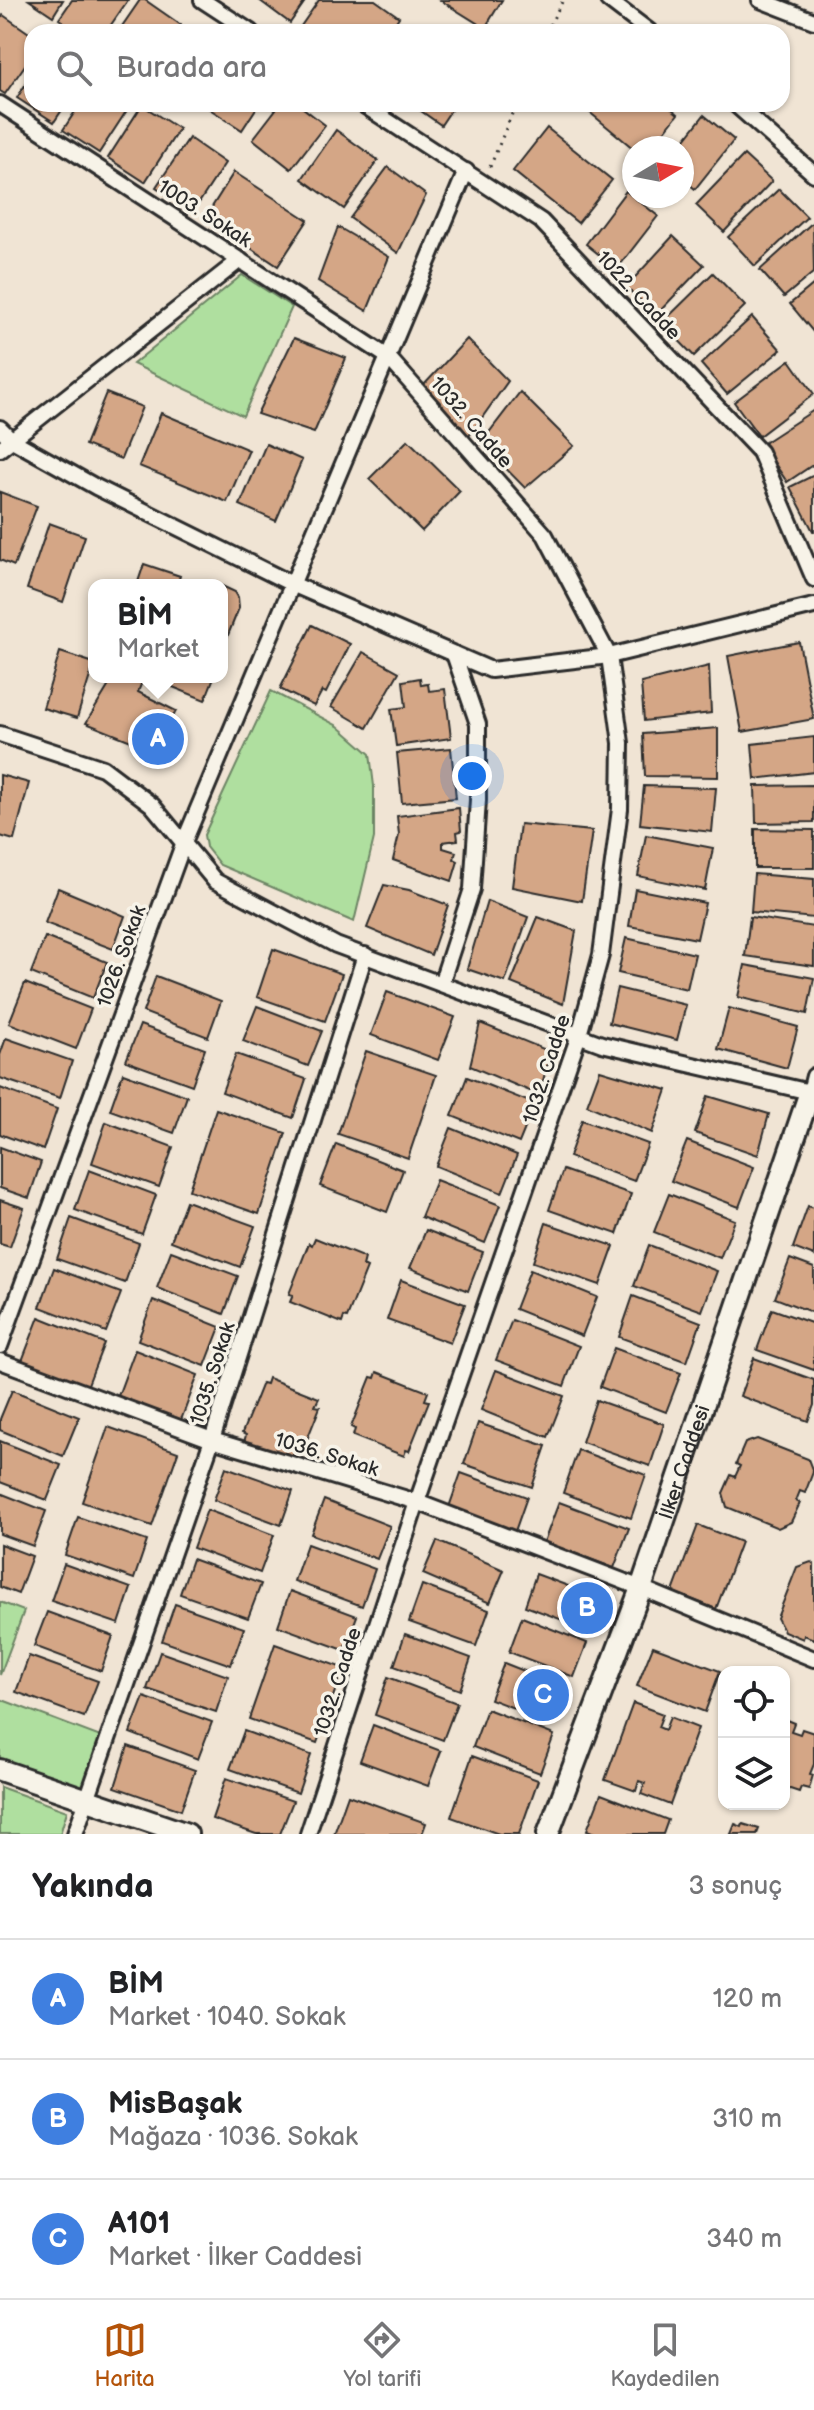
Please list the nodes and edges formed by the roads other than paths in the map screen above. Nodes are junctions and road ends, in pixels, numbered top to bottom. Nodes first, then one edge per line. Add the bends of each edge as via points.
1 (202, 0) edge
2 (608, 0) edge
3 (760, 0) edge
4 (814, 21) edge
5 (239, 24) edge
6 (640, 24) edge
7 (0, 104) edge
8 (374, 112) edge
9 (744, 112) edge
10 (466, 171) junction
11 (814, 174) edge
12 (240, 260) junction
13 (388, 357) junction
14 (0, 428) edge
15 (6, 444) edge
16 (814, 579) edge
17 (292, 584) junction
18 (814, 606) edge
19 (454, 654) junction
20 (609, 656) junction
21 (0, 734) edge
22 (184, 842) junction
23 (365, 955) junction
24 (441, 984) junction
25 (579, 1035) junction
26 (813, 1087) edge
27 (0, 1346) edge
28 (0, 1361) edge
29 (212, 1440) junction
30 (417, 1502) junction
31 (641, 1588) junction
32 (814, 1659) edge
33 (0, 1770) edge
34 (85, 1799) junction
35 (75, 1834) edge
36 (187, 1834) edge
37 (308, 1834) edge
38 (548, 1834) edge

1 - 5 street
2 - 6 street
3 - 4 street
7 - 12 street, 1003. Sokak
8 - 10 street, 1022. Cadde
9 - 11 street
10 - 13 street, 1026. Sokak
10 - 16 street, 1022. Cadde via 541,221 760,452
12 - 13 street, 1003. Sokak
12 - 15 street
13 - 17 street, 1026. Sokak
13 - 20 street, 1032. Cadde via 545,535
14 - 15 street
15 - 17 street
17 - 19 street
17 - 22 street, 1026. Sokak
18 - 20 street
19 - 20 street via 491,670
19 - 24 street via 478,724 478,800 472,889
20 - 25 street, 1032. Cadde via 621,743 620,809 601,955
21 - 22 street via 103,768 152,805
22 - 23 street via 215,881
22 - 27 street, 1026. Sokak
23 - 24 street
23 - 29 street, 1035. Sokak
24 - 25 street
25 - 26 street
25 - 30 street, 1032. Cadde
26 - 31 street, İlker Caddesi
28 - 29 street, 1036. Sokak
29 - 30 street, 1036. Sokak
29 - 34 street, 1035. Sokak
30 - 31 street, 1036. Sokak
30 - 37 street, 1032. Cadde
31 - 32 street, 1036. Sokak
31 - 38 street, İlker Caddesi
33 - 34 street
34 - 35 street, 1035. Sokak
34 - 36 street

